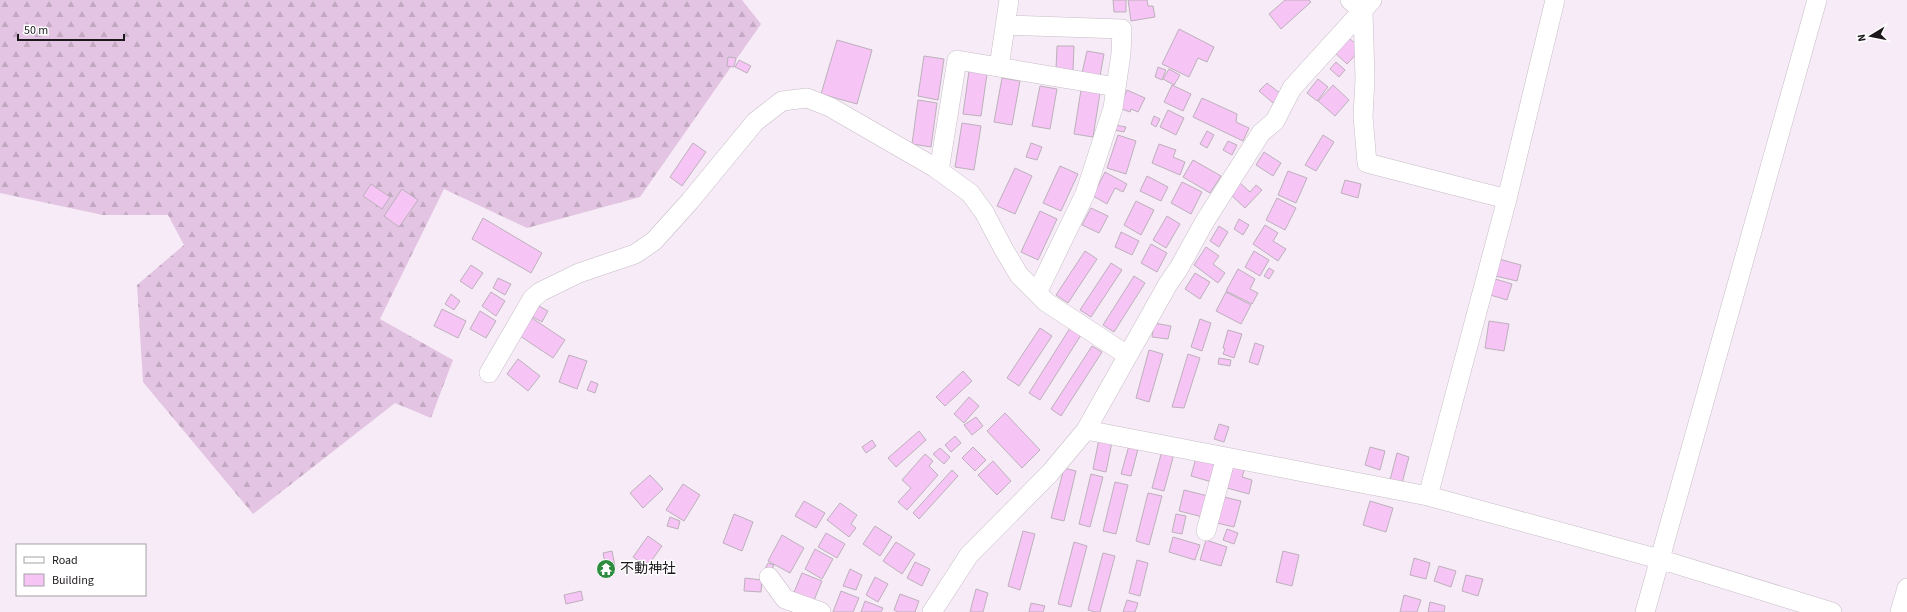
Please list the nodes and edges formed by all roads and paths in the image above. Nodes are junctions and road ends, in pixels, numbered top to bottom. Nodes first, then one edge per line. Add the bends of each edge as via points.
1 (1009, 0) edge
2 (1555, 0) edge
3 (1816, 0) edge
4 (1362, 4) edge
5 (1005, 25) junction
6 (999, 68) junction
7 (1116, 87) junction
8 (940, 171) junction
9 (1507, 199) junction
10 (1037, 293) junction
11 (1126, 355) junction
12 (489, 373) dead end
13 (1086, 430) junction
14 (1226, 457) junction
15 (1428, 496) junction
16 (1206, 530) dead end
17 (1660, 559) junction
18 (768, 577) dead end
19 (1907, 588) edge
20 (821, 612) edge
21 (932, 612) edge
22 (1645, 612) edge
23 (1832, 612) edge
24 (1900, 612) edge

1 - 5 street
2 - 9 street
3 - 17 street
4 - 9 street via 1365,79 1363,116 1367,163
4 - 11 street via 1292,88 1275,121 1261,133 1205,220
5 - 6 street
5 - 7 street via 1122,29
6 - 7 street
6 - 8 street via 957,60
7 - 10 street via 1113,108 1085,194
8 - 10 street via 970,193 984,212 1002,248 1020,275
8 - 12 street via 830,107 807,98 782,101 755,122 654,241 635,254 579,273 540,292 532,299
9 - 15 street
10 - 11 street via 1046,302
11 - 13 street
13 - 14 street
13 - 21 street via 1050,473 969,555
14 - 15 street
14 - 16 street
15 - 17 street
17 - 22 street
17 - 23 street
18 - 20 street via 785,599
19 - 24 street

